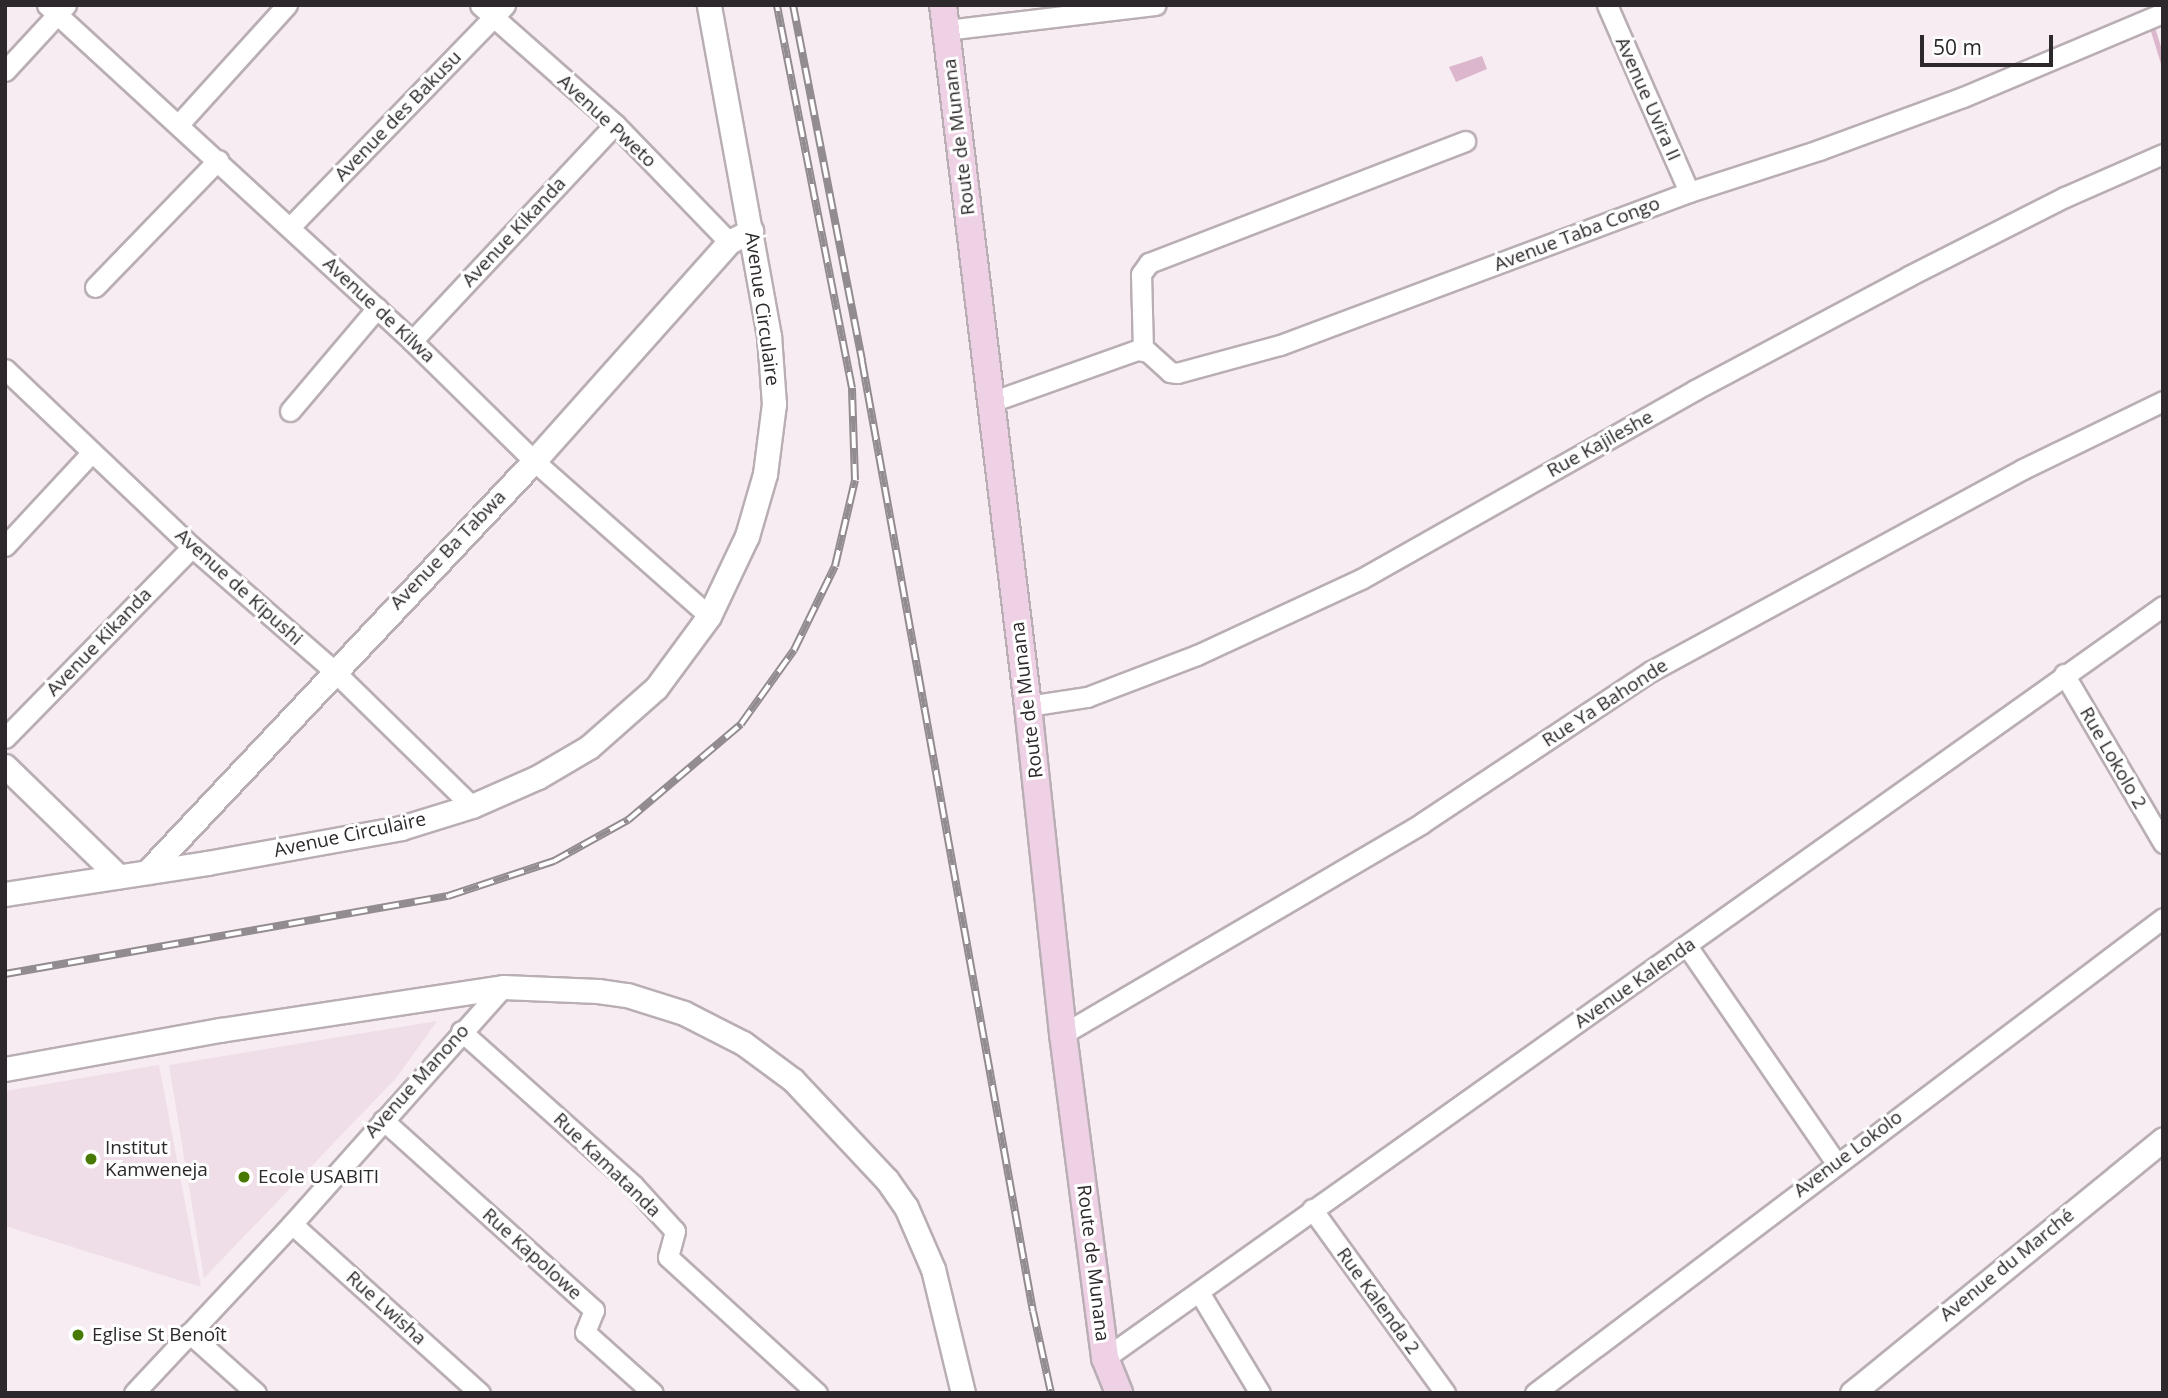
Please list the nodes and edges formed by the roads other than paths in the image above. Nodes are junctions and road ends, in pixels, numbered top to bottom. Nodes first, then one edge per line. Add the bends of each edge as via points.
1 (287, 5) edge
2 (709, 5) edge
3 (1156, 5) edge
4 (1607, 5) edge
5 (57, 8) edge
6 (493, 9) edge
7 (2163, 13) edge
8 (944, 18) edge
9 (5, 71) edge
10 (179, 124) junction
11 (615, 124) junction
12 (1465, 141) dead end
13 (2163, 154) edge
14 (218, 160) junction
15 (1689, 192) junction
16 (290, 227) junction
17 (751, 231) junction
18 (729, 242) junction
19 (95, 287) dead end
20 (377, 308) junction
21 (412, 341) junction
22 (1143, 350) junction
23 (5, 369) edge
24 (2163, 401) edge
25 (991, 402) junction
26 (290, 411) dead end
27 (92, 452) junction
28 (534, 461) junction
29 (5, 546) edge
30 (192, 547) junction
31 (2163, 606) edge
32 (709, 616) junction
33 (334, 671) junction
34 (2064, 674) junction
35 (1028, 706) junction
36 (5, 738) edge
37 (5, 766) edge
38 (472, 806) junction
39 (2163, 843) edge
40 (146, 872) junction
41 (118, 876) junction
42 (5, 894) edge
43 (2163, 918) edge
44 (1688, 946) junction
45 (503, 987) junction
46 (461, 1031) junction
47 (1063, 1034) junction
48 (5, 1069) edge
49 (383, 1120) junction
50 (2163, 1139) edge
51 (1836, 1163) junction
52 (1311, 1209) junction
53 (292, 1224) junction
54 (1199, 1292) junction
55 (189, 1333) junction
56 (1105, 1358) junction
57 (957, 1388) edge
58 (134, 1393) edge
59 (256, 1393) edge
60 (480, 1393) edge
61 (653, 1393) edge
62 (817, 1393) edge
63 (1119, 1393) edge
64 (1260, 1393) edge
65 (1445, 1393) edge
66 (1535, 1393) edge
67 (1852, 1393) edge

1 - 10 street
2 - 17 street, Avenue Circulaire
3 - 8 street
4 - 15 street, Avenue Uvira II
5 - 9 street
5 - 10 street, Avenue de Kilwa
6 - 11 street, Avenue Pweto
6 - 16 street, Avenue des Bakusu
7 - 15 street, Avenue Taba Congo via 1963,97
8 - 25 main road, Route de Munana
10 - 14 street, Avenue de Kilwa
11 - 18 street, Avenue Pweto
11 - 21 street, Avenue Kikanda
12 - 22 street via 1149,263 1142,274
13 - 35 street, Rue Kajileshe via 2065,197 1885,288 1361,579 1197,655 1087,698
14 - 16 street, Avenue de Kilwa
14 - 19 street
15 - 22 street, Avenue Taba Congo via 1308,336 1212,365 1173,373
16 - 20 street, Avenue de Kilwa
17 - 18 street, Avenue Ba Tabwa
17 - 32 street, Avenue Circulaire via 769,336 774,404 765,474 747,536
18 - 28 street, Avenue Ba Tabwa
20 - 21 street, Avenue de Kilwa
20 - 26 street
21 - 28 street, Avenue de Kilwa
22 - 25 street
23 - 27 street, Avenue de Kipushi
24 - 47 street, Rue Ya Bahonde via 2023,469 1651,671 1422,823
25 - 35 main road, Route de Munana
27 - 29 street
27 - 30 street, Avenue de Kipushi
28 - 32 street, Avenue de Kilwa
28 - 33 street, Avenue Ba Tabwa
30 - 33 street, Avenue de Kipushi
30 - 36 street, Avenue Kikanda
31 - 34 street, Avenue Kalenda
32 - 38 street, Avenue Circulaire via 656,688 589,747 538,777
33 - 38 street, Avenue de Kipushi
33 - 40 street, Avenue Ba Tabwa
34 - 39 street, Rue Lokolo 2
34 - 44 street, Avenue Kalenda
35 - 47 main road, Route de Munana
37 - 41 street
38 - 40 street, Avenue Circulaire via 401,828
40 - 41 street, Avenue Circulaire
41 - 42 street, Avenue Circulaire
43 - 51 street, Avenue Lokolo
44 - 51 street
44 - 52 street, Avenue Kalenda
45 - 46 street, Avenue Manono
45 - 48 street
45 - 57 street via 628,995 713,1025 793,1080 873,1162 906,1208 933,1269
46 - 49 street, Avenue Manono
46 - 62 street, Rue Kamatanda via 633,1185 675,1231 668,1257
47 - 56 main road, Route de Munana
49 - 53 street, Avenue Manono
49 - 61 street, Rue Kapolowe via 594,1310 585,1332
50 - 67 street, Avenue du Marché
51 - 66 street, Avenue Lokolo
52 - 54 street, Avenue Kalenda
52 - 65 street, Rue Kalenda 2
53 - 55 street, Avenue Manono
53 - 60 street, Rue Lwisha
54 - 56 street, Avenue Kalenda
54 - 64 street
55 - 58 street, Avenue Manono
55 - 59 street
56 - 63 main road, Route de Munana

